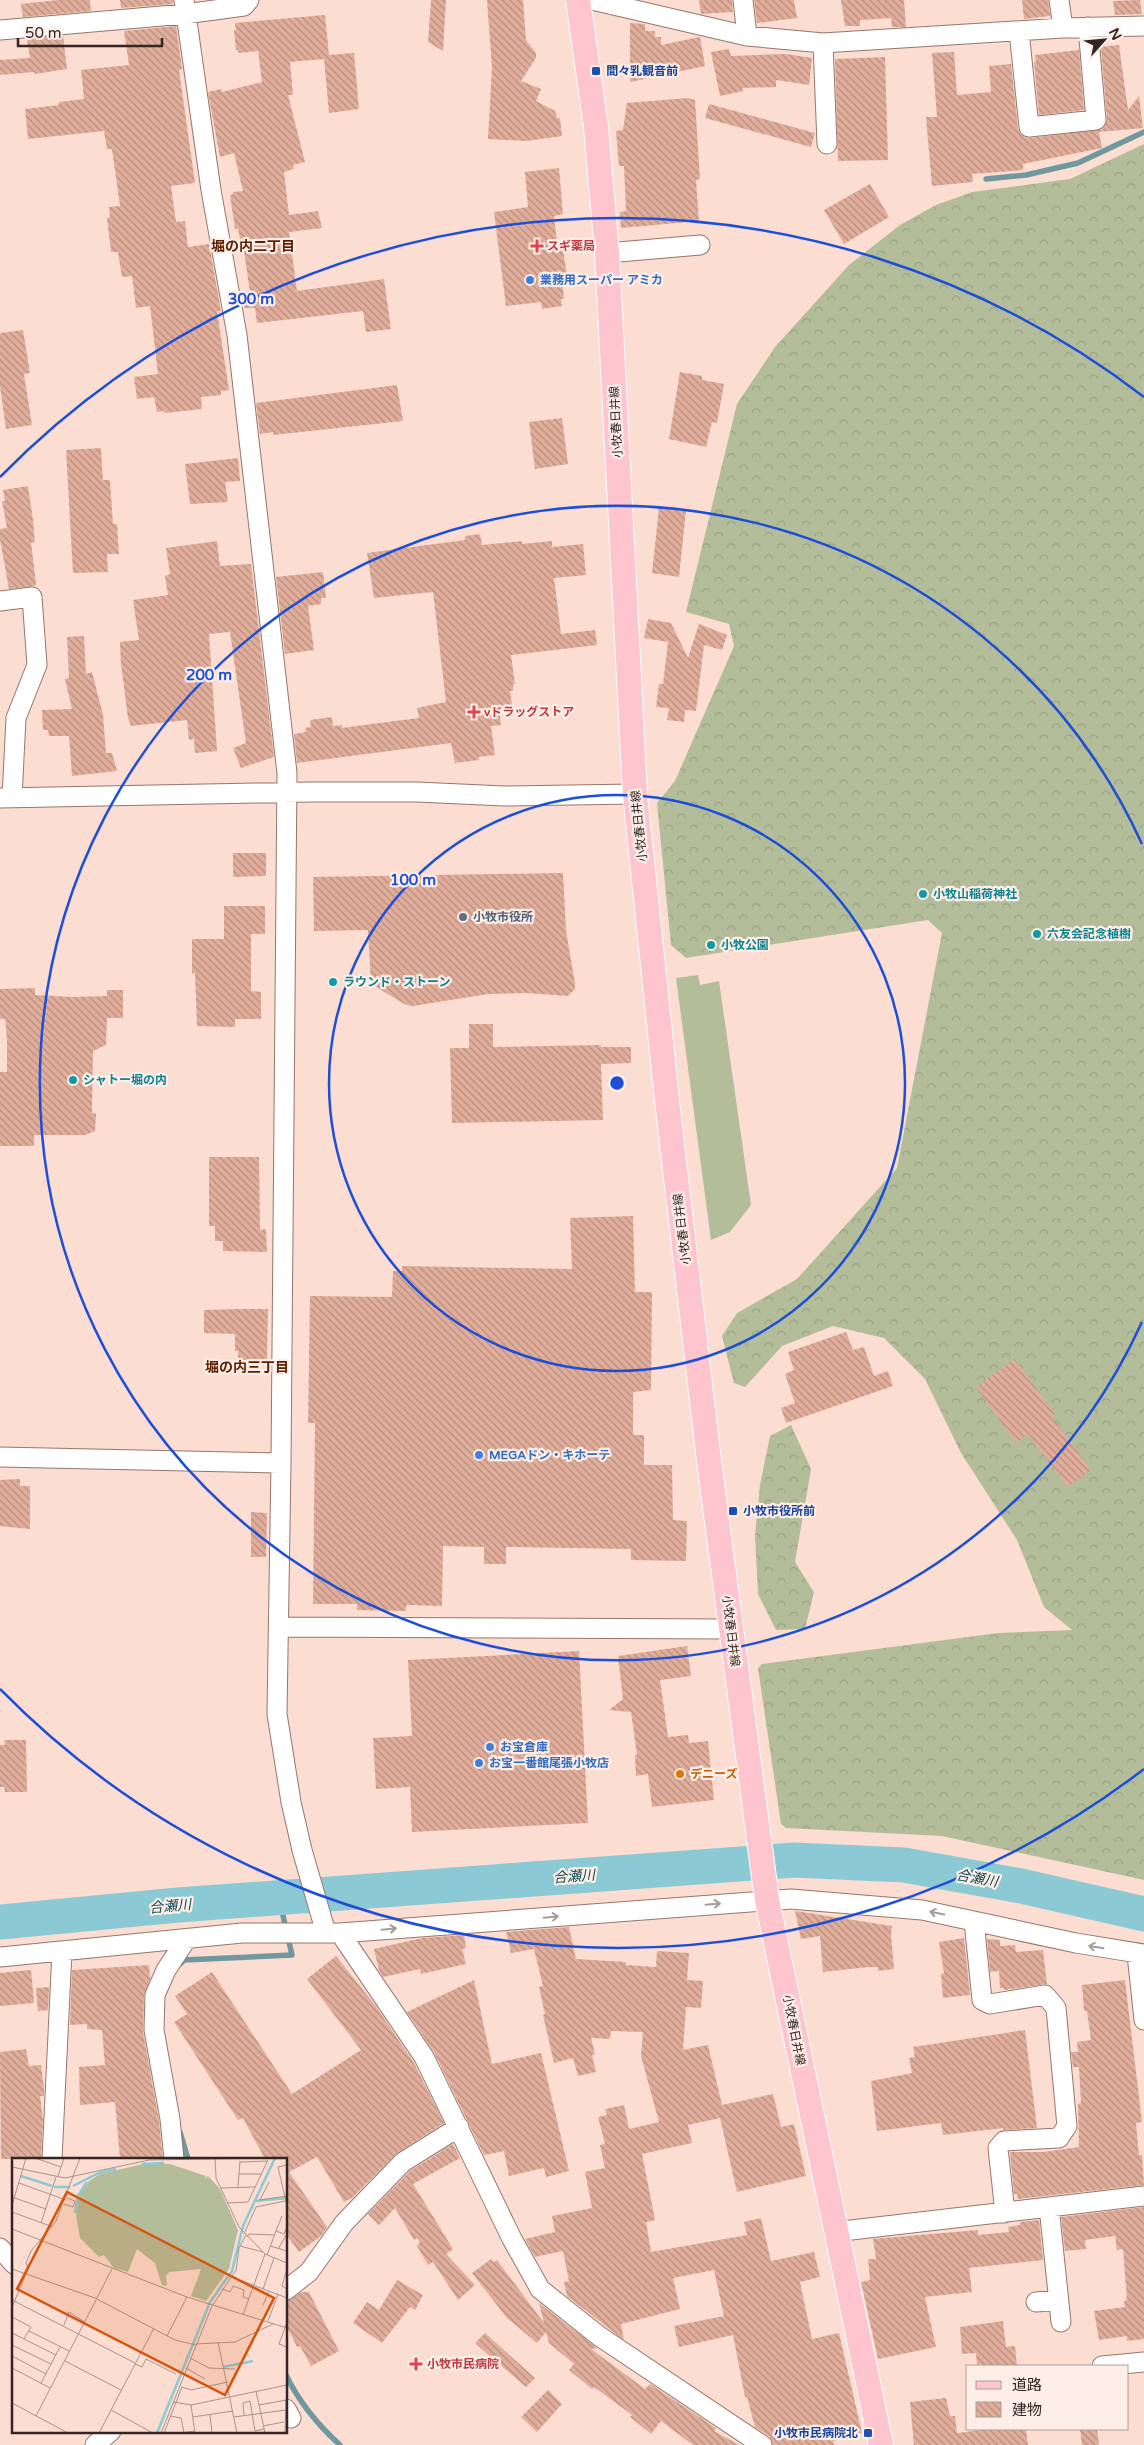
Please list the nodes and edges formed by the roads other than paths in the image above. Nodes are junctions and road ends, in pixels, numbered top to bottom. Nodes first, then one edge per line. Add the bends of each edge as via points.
1 (249, 0) edge
2 (578, 0) edge
3 (592, 0) edge
4 (743, 0) edge
5 (1059, 0) edge
6 (185, 7) edge
7 (1144, 26) edge
8 (1063, 28) junction
9 (1088, 28) junction
10 (0, 30) edge
11 (1019, 31) junction
12 (747, 36) junction
13 (823, 43) junction
14 (827, 144) dead end
15 (700, 246) dead end
16 (607, 253) junction
17 (0, 600) edge
18 (287, 793) junction
19 (635, 794) junction
20 (6, 798) edge
21 (0, 1457) edge
22 (281, 1463) junction
23 (279, 1627) junction
24 (730, 1629) junction
25 (766, 1891) junction
26 (974, 1921) junction
27 (330, 1931) junction
28 (186, 1940) junction
29 (62, 1951) junction
30 (1141, 1954) edge
31 (0, 1957) edge
32 (1144, 2020) edge
33 (459, 2127) junction
34 (52, 2158) edge
35 (174, 2158) edge
36 (1144, 2196) edge
37 (1049, 2208) junction
38 (1005, 2213) junction
39 (834, 2232) junction
40 (0, 2248) edge
41 (12, 2262) edge
42 (288, 2288) edge
43 (1058, 2300) junction
44 (1036, 2302) dead end
45 (1061, 2322) dead end
46 (1144, 2362) edge
47 (1112, 2365) edge
48 (110, 2432) edge
49 (95, 2445) edge
50 (762, 2445) edge
51 (881, 2445) edge

1 - 6 street via 244,6
2 - 16 main road, 小牧春日井線 via 596,127
3 - 12 street
4 - 12 street
5 - 8 street
6 - 10 street
6 - 18 street via 211,190 237,335 288,773
7 - 9 street
8 - 9 street
8 - 11 street
9 - 11 street via 1096,120 1029,127
11 - 13 street
12 - 13 street
13 - 14 street
15 - 16 street
16 - 19 main road, 小牧春日井線
17 - 20 street via 32,597 37,664 16,718
18 - 19 street
18 - 20 street
18 - 22 street
19 - 24 main road, 小牧春日井線 via 668,1109
21 - 22 street
22 - 23 street
23 - 24 street
23 - 27 street via 276,1714 302,1850
24 - 25 main road, 小牧春日井線
26 -> 25 street via 922,1910 791,1899
27 -> 25 street
25 - 39 main road, 小牧春日井線
30 -> 26 street
26 - 38 street via 982,2000 990,2004 1045,1995 1056,2008 1068,2126 1058,2138 1004,2141 998,2148
27 - 28 street via 242,1933
27 - 33 street via 424,2058
28 - 29 street
28 - 35 street via 166,1970 155,1995 154,2030
29 - 31 street
29 - 34 street
30 - 32 street
33 - 42 street via 403,2162 344,2222 309,2272
33 - 50 street via 512,2239 540,2289 599,2336
36 - 37 street
37 - 38 street
37 - 43 street
38 - 39 street
39 - 51 main road, 小牧春日井線
40 - 41 street
43 - 44 street
43 - 45 street
46 - 47 street
48 - 49 street

